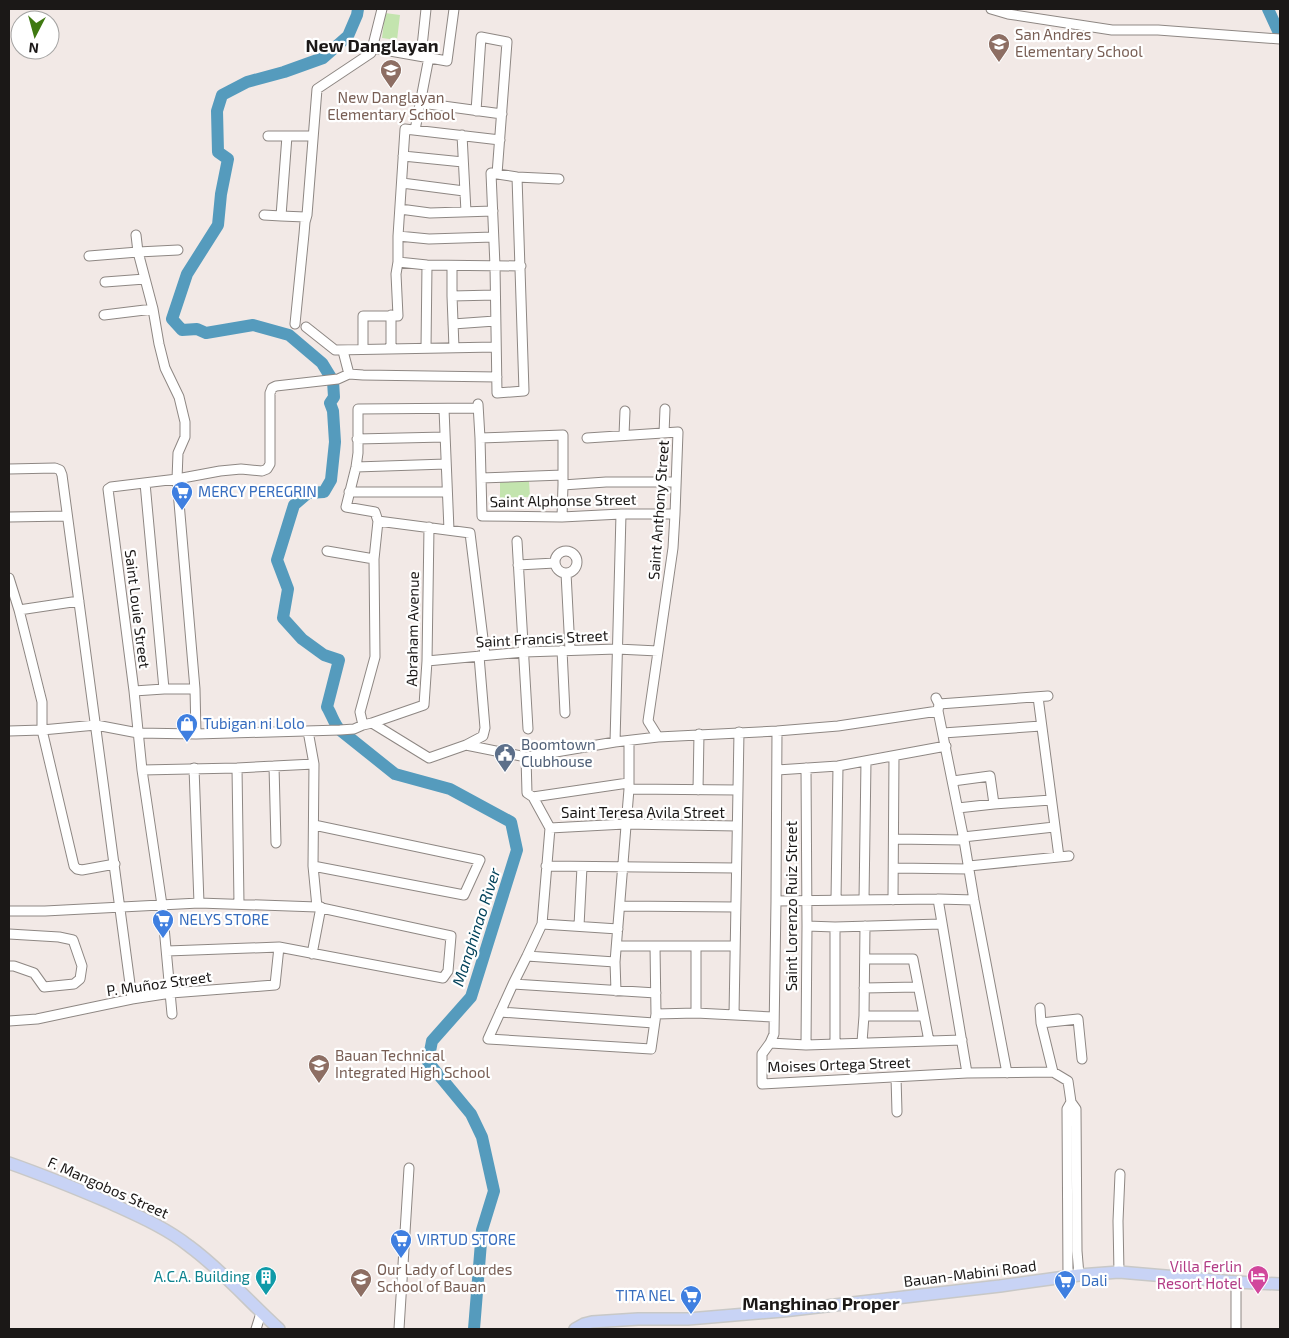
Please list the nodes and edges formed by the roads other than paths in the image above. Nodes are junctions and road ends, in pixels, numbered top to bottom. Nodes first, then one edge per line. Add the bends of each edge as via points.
1 (382, 9) edge
2 (426, 9) edge
3 (454, 9) edge
4 (992, 9) edge
5 (1277, 39) edge
6 (373, 48) junction
7 (425, 57) junction
8 (421, 103) junction
9 (476, 111) junction
10 (502, 114) junction
11 (415, 130) junction
12 (462, 135) junction
13 (268, 136) dead end
14 (287, 136) junction
15 (313, 136) junction
16 (500, 140) junction
17 (403, 156) junction
18 (463, 162) junction
19 (497, 174) junction
20 (518, 177) junction
21 (559, 179) dead end
22 (402, 183) junction
23 (464, 191) junction
24 (400, 209) junction
25 (493, 211) junction
26 (466, 212) junction
27 (264, 215) dead end
28 (282, 216) junction
29 (305, 217) junction
30 (136, 234) dead end
31 (398, 236) junction
32 (493, 237) junction
33 (178, 250) dead end
34 (138, 252) junction
35 (89, 256) dead end
36 (398, 262) junction
37 (427, 266) junction
38 (452, 266) junction
39 (495, 266) junction
40 (521, 266) junction
41 (146, 279) junction
42 (105, 282) dead end
43 (495, 295) junction
44 (452, 296) junction
45 (153, 309) junction
46 (104, 315) dead end
47 (391, 315) junction
48 (495, 321) junction
49 (295, 324) dead end
50 (453, 324) junction
51 (306, 327) dead end
52 (496, 347) junction
53 (363, 348) junction
54 (426, 348) junction
55 (454, 348) junction
56 (391, 349) junction
57 (343, 350) junction
58 (349, 374) junction
59 (497, 376) junction
60 (444, 409) junction
61 (665, 409) dead end
62 (625, 411) dead end
63 (664, 433) junction
64 (624, 435) junction
65 (445, 437) junction
66 (480, 438) junction
67 (587, 438) dead end
68 (357, 439) junction
69 (446, 464) junction
70 (356, 467) junction
71 (9, 468) edge
72 (481, 478) junction
73 (177, 479) junction
74 (563, 480) junction
75 (676, 482) junction
76 (145, 483) junction
77 (349, 492) junction
78 (447, 492) junction
79 (620, 514) junction
80 (675, 514) junction
81 (67, 516) junction
82 (9, 517) edge
83 (562, 517) junction
84 (378, 521) junction
85 (429, 527) junction
86 (449, 530) junction
87 (517, 540) dead end
88 (327, 551) dead end
89 (374, 559) junction
90 (555, 563) junction
91 (518, 565) junction
92 (566, 573) junction
93 (9, 578) edge
94 (79, 601) junction
95 (19, 610) junction
96 (618, 649) junction
97 (566, 650) junction
98 (658, 651) junction
99 (524, 652) junction
100 (482, 655) junction
101 (427, 661) junction
102 (164, 688) junction
103 (194, 689) junction
104 (134, 691) junction
105 (938, 704) junction
106 (565, 713) dead end
107 (367, 724) junction
108 (96, 725) junction
109 (1041, 726) junction
110 (528, 729) dead end
111 (42, 730) junction
112 (9, 731) edge
113 (777, 731) junction
114 (308, 732) junction
115 (739, 732) junction
116 (138, 733) junction
117 (943, 733) junction
118 (196, 734) junction
119 (699, 734) junction
120 (658, 737) junction
121 (629, 741) junction
122 (615, 742) junction
123 (466, 745) junction
124 (946, 746) junction
125 (894, 756) junction
126 (526, 757) junction
127 (866, 761) junction
128 (314, 764) junction
129 (274, 766) junction
130 (838, 766) junction
131 (194, 768) junction
132 (237, 768) junction
133 (806, 768) junction
134 (142, 770) junction
135 (777, 770) junction
136 (953, 781) junction
137 (628, 786) junction
138 (698, 790) junction
139 (737, 790) junction
140 (533, 797) junction
141 (1051, 800) junction
142 (994, 804) junction
143 (958, 808) junction
144 (625, 824) junction
145 (314, 825) junction
146 (737, 826) junction
147 (1054, 827) junction
148 (550, 828) junction
149 (964, 838) junction
150 (894, 840) junction
151 (276, 843) dead end
152 (1069, 856) dead end
153 (1059, 857) junction
154 (115, 864) junction
155 (313, 866) junction
156 (546, 866) junction
157 (582, 867) junction
158 (622, 867) junction
159 (969, 867) junction
160 (736, 868) junction
161 (894, 868) junction
162 (938, 899) junction
163 (836, 900) junction
164 (864, 900) junction
165 (894, 900) junction
166 (974, 900) junction
167 (776, 901) junction
168 (807, 901) junction
169 (199, 903) junction
170 (239, 904) junction
171 (162, 905) junction
172 (620, 906) junction
173 (120, 907) junction
174 (319, 907) junction
175 (735, 907) junction
176 (9, 911) edge
177 (542, 924) junction
178 (941, 924) junction
179 (579, 926) junction
180 (807, 926) junction
181 (865, 926) junction
182 (835, 927) junction
183 (618, 929) junction
184 (9, 934) edge
185 (617, 946) junction
186 (656, 946) junction
187 (696, 946) junction
188 (735, 946) junction
189 (279, 947) junction
190 (167, 951) junction
191 (312, 954) junction
192 (528, 956) junction
193 (865, 960) junction
194 (615, 962) junction
195 (9, 966) edge
196 (513, 984) junction
197 (918, 987) junction
198 (864, 988) junction
199 (616, 991) junction
200 (656, 993) junction
201 (171, 994) junction
202 (132, 999) junction
203 (1040, 1008) dead end
204 (500, 1012) junction
205 (696, 1013) junction
206 (172, 1014) dead end
207 (734, 1015) junction
208 (864, 1016) junction
209 (924, 1016) junction
210 (773, 1017) junction
211 (655, 1018) junction
212 (9, 1021) edge
213 (1041, 1023) junction
214 (962, 1040) junction
215 (929, 1041) junction
216 (862, 1042) junction
217 (770, 1043) junction
218 (835, 1043) junction
219 (806, 1045) junction
220 (1082, 1059) dead end
221 (1053, 1072) junction
222 (1007, 1073) junction
223 (967, 1074) junction
224 (896, 1077) junction
225 (897, 1112) dead end
226 (9, 1163) edge
227 (409, 1168) dead end
228 (1120, 1174) dead end
229 (1119, 1272) junction
230 (1073, 1276) junction
231 (1236, 1282) junction
232 (1280, 1284) edge
233 (261, 1313) junction
234 (256, 1329) edge
235 (279, 1329) edge
236 (399, 1329) edge
237 (575, 1329) edge
238 (1236, 1329) edge

1 - 6 street
2 - 7 street
3 - 7 street via 447,61
4 - 5 street via 1112,30 1158,30
6 - 7 street
6 - 15 street via 371,53 317,89
7 - 8 street
8 - 9 street
8 - 11 street
9 - 10 street
9 - 10 street via 481,37 507,42
10 - 16 street
11 - 12 street
11 - 17 street via 405,129
12 - 16 street
12 - 18 street
13 - 14 street
14 - 15 street
14 - 28 street
15 - 29 street
16 - 19 street
17 - 18 street
17 - 22 street
18 - 23 street
19 - 20 street
19 - 25 street via 491,173
20 - 21 street
20 - 40 street
22 - 23 street
22 - 24 street
23 - 26 street
24 - 26 street via 430,213
24 - 31 street
25 - 26 street
25 - 32 street
27 - 28 street
28 - 29 street
29 - 49 street
30 - 34 street
31 - 32 street via 429,239
31 - 36 street
32 - 39 street
33 - 34 street
34 - 35 street
34 - 41 street
36 - 37 street
36 - 47 street via 398,316
37 - 38 street
37 - 54 street
38 - 39 street
38 - 44 street
39 - 40 street
39 - 43 street
40 - 59 street via 524,391 497,394
41 - 42 street
41 - 45 street
43 - 44 street
43 - 48 street
44 - 50 street
45 - 46 street
45 - 73 street via 159,344 185,422 185,437 178,453
47 - 53 street via 363,316
47 - 56 street
48 - 50 street
48 - 52 street
50 - 55 street
51 - 57 street via 335,350
52 - 55 street
52 - 59 street
53 - 56 street
53 - 57 street
54 - 55 street
54 - 56 street
57 - 58 street
58 - 59 street
58 - 73 street via 338,379 272,388 268,469 220,471
60 - 65 street
60 - 66 street via 478,406
60 - 68 street via 358,409
61 - 63 street
62 - 64 street
63 - 64 street, Saint Anthony Street
63 - 75 street, Saint Anthony Street via 678,432
64 - 67 street, Saint Anthony Street
65 - 68 street
65 - 69 street
66 - 72 street
66 - 74 street via 563,435
68 - 70 street
69 - 70 street
69 - 78 street
70 - 77 street
71 - 81 street via 60,470
72 - 74 street
72 - 83 street, Saint Alphonse Street via 482,516
73 - 76 street
73 - 103 street
74 - 75 street
74 - 83 street
75 - 80 street, Saint Anthony Street
76 - 102 street
76 - 104 street, Saint Louie Street via 108,489
77 - 78 street
77 - 84 street via 346,507 375,512
78 - 86 street
79 - 80 street, Saint Alphonse Street
79 - 83 street, Saint Alphonse Street
79 - 96 street
80 - 98 street, Saint Anthony Street
81 - 82 street
81 - 94 street
84 - 85 street
84 - 89 street
85 - 86 street
85 - 101 street, Abraham Avenue
86 - 100 street via 470,533
87 - 91 street
88 - 89 street
89 - 107 street via 375,657 360,712
90 - 91 street
90 - 92 street via 558,570
90 - 92 street via 561,552 574,554 576,566
91 - 99 street
92 - 97 street
93 - 95 street
94 - 95 street
94 - 108 street
95 - 111 street via 42,702
96 - 97 street, Saint Francis Street
96 - 98 street, Saint Francis Street
96 - 122 street
97 - 99 street, Saint Francis Street
97 - 106 street
98 - 120 street, Saint Anthony Street via 648,721
99 - 100 street, Saint Francis Street
99 - 110 street
100 - 101 street, Saint Francis Street
100 - 123 street via 485,728 483,736
101 - 107 street, Abraham Avenue via 424,705
102 - 103 street
102 - 104 street
103 - 118 street
104 - 116 street, Saint Louie Street
105 - 109 street via 1043,697
105 - 113 street via 838,726
105 - 117 street
107 - 114 street via 354,729
107 - 123 street via 429,758
108 - 111 street
108 - 116 street
108 - 154 street
109 - 117 street
109 - 141 street
111 - 112 street
111 - 154 street via 74,866 82,870
113 - 115 street
113 - 135 street, Moises Ortega Street
114 - 118 street
114 - 128 street
115 - 119 street
115 - 139 street
116 - 118 street
116 - 134 street, Saint Louie Street
117 - 124 street
119 - 120 street
119 - 138 street
120 - 121 street
121 - 122 street
121 - 137 street
122 - 126 street
123 - 126 street
124 - 125 street
124 - 136 street
125 - 127 street
125 - 150 street
126 - 140 street via 527,793
127 - 130 street
127 - 164 street
128 - 129 street
128 - 145 street
129 - 132 street
129 - 151 street
130 - 133 street
130 - 163 street
131 - 132 street
131 - 134 street
131 - 169 street
132 - 170 street
133 - 135 street
133 - 168 street, Saint Lorenzo Ruiz Street
134 - 171 street, Saint Louie Street
135 - 167 street, Moises Ortega Street
136 - 142 street via 990,776
136 - 143 street
137 - 138 street
137 - 140 street
137 - 144 street
138 - 139 street
139 - 146 street
140 - 148 street
141 - 142 street
141 - 147 street
142 - 143 street
143 - 149 street
144 - 146 street, Saint Teresa Avila Street
144 - 148 street, Saint Teresa Avila Street
144 - 158 street
145 - 155 street
145 - 155 street via 480,860 464,895
146 - 160 street
147 - 149 street
147 - 153 street
148 - 156 street
149 - 150 street
149 - 159 street
150 - 161 street
152 - 153 street
153 - 159 street
154 - 173 street
155 - 174 street
156 - 157 street
156 - 177 street
157 - 158 street
157 - 179 street
158 - 160 street
158 - 172 street
159 - 161 street
159 - 166 street
160 - 175 street
161 - 165 street
162 - 165 street
162 - 166 street
162 - 178 street
163 - 164 street
163 - 168 street
164 - 165 street
166 - 222 street
167 - 168 street
167 - 210 street, Moises Ortega Street
168 - 180 street, Saint Lorenzo Ruiz Street
169 - 170 street
169 - 171 street
170 - 174 street
171 - 173 street
171 - 190 street, Saint Louie Street
172 - 175 street
172 - 183 street
173 - 176 street
173 - 202 street
174 - 191 street
174 - 191 street via 451,936 448,971 443,978
175 - 188 street
177 - 179 street
177 - 192 street
178 - 181 street
178 - 214 street
179 - 183 street
180 - 182 street
180 - 219 street, Saint Lorenzo Ruiz Street
181 - 182 street
181 - 193 street
182 - 218 street
183 - 185 street
184 - 195 street via 73,940 82,966 80,979 74,984 44,987 34,973
185 - 186 street
185 - 194 street
186 - 187 street
186 - 200 street
187 - 188 street
187 - 205 street
188 - 207 street
189 - 190 street
189 - 191 street
189 - 201 street, P. Muñoz Street via 275,986
190 - 201 street, Saint Louie Street
192 - 194 street
192 - 196 street
193 - 197 street via 913,960
193 - 198 street
194 - 199 street
196 - 199 street
196 - 204 street
197 - 198 street
197 - 209 street
198 - 208 street
199 - 200 street
200 - 211 street
201 - 202 street, P. Muñoz Street
201 - 206 street, Saint Louie Street
202 - 212 street, P. Muñoz Street via 37,1019
203 - 213 street
204 - 211 street
204 - 211 street via 488,1039 651,1049
205 - 207 street
205 - 211 street
207 - 210 street
208 - 209 street
208 - 216 street
209 - 215 street
210 - 217 street, Moises Ortega Street via 774,1034
213 - 220 street via 1078,1019
213 - 221 street
214 - 215 street
214 - 223 street
215 - 216 street
216 - 218 street
217 - 219 street
217 - 224 street, Moises Ortega Street via 762,1054 762,1084
218 - 219 street
221 - 222 street, Moises Ortega Street
221 - 230 street via 1068,1081 1071,1102 1067,1109
222 - 223 street, Moises Ortega Street
223 - 224 street, Moises Ortega Street
224 - 225 street
226 - 233 main road, F. Mangobos Street via 51,1177 127,1210 172,1234 216,1269
227 - 236 street
228 - 229 street
229 - 230 main road, Bauan-Mabini Road
229 - 231 main road, Bauan-Mabini Road
230 - 237 main road, Bauan-Mabini Road via 783,1311 688,1319 592,1322
231 - 232 main road, Bauan-Mabini Road
231 - 238 street
233 - 234 street
233 - 235 main road, F. Mangobos Street

